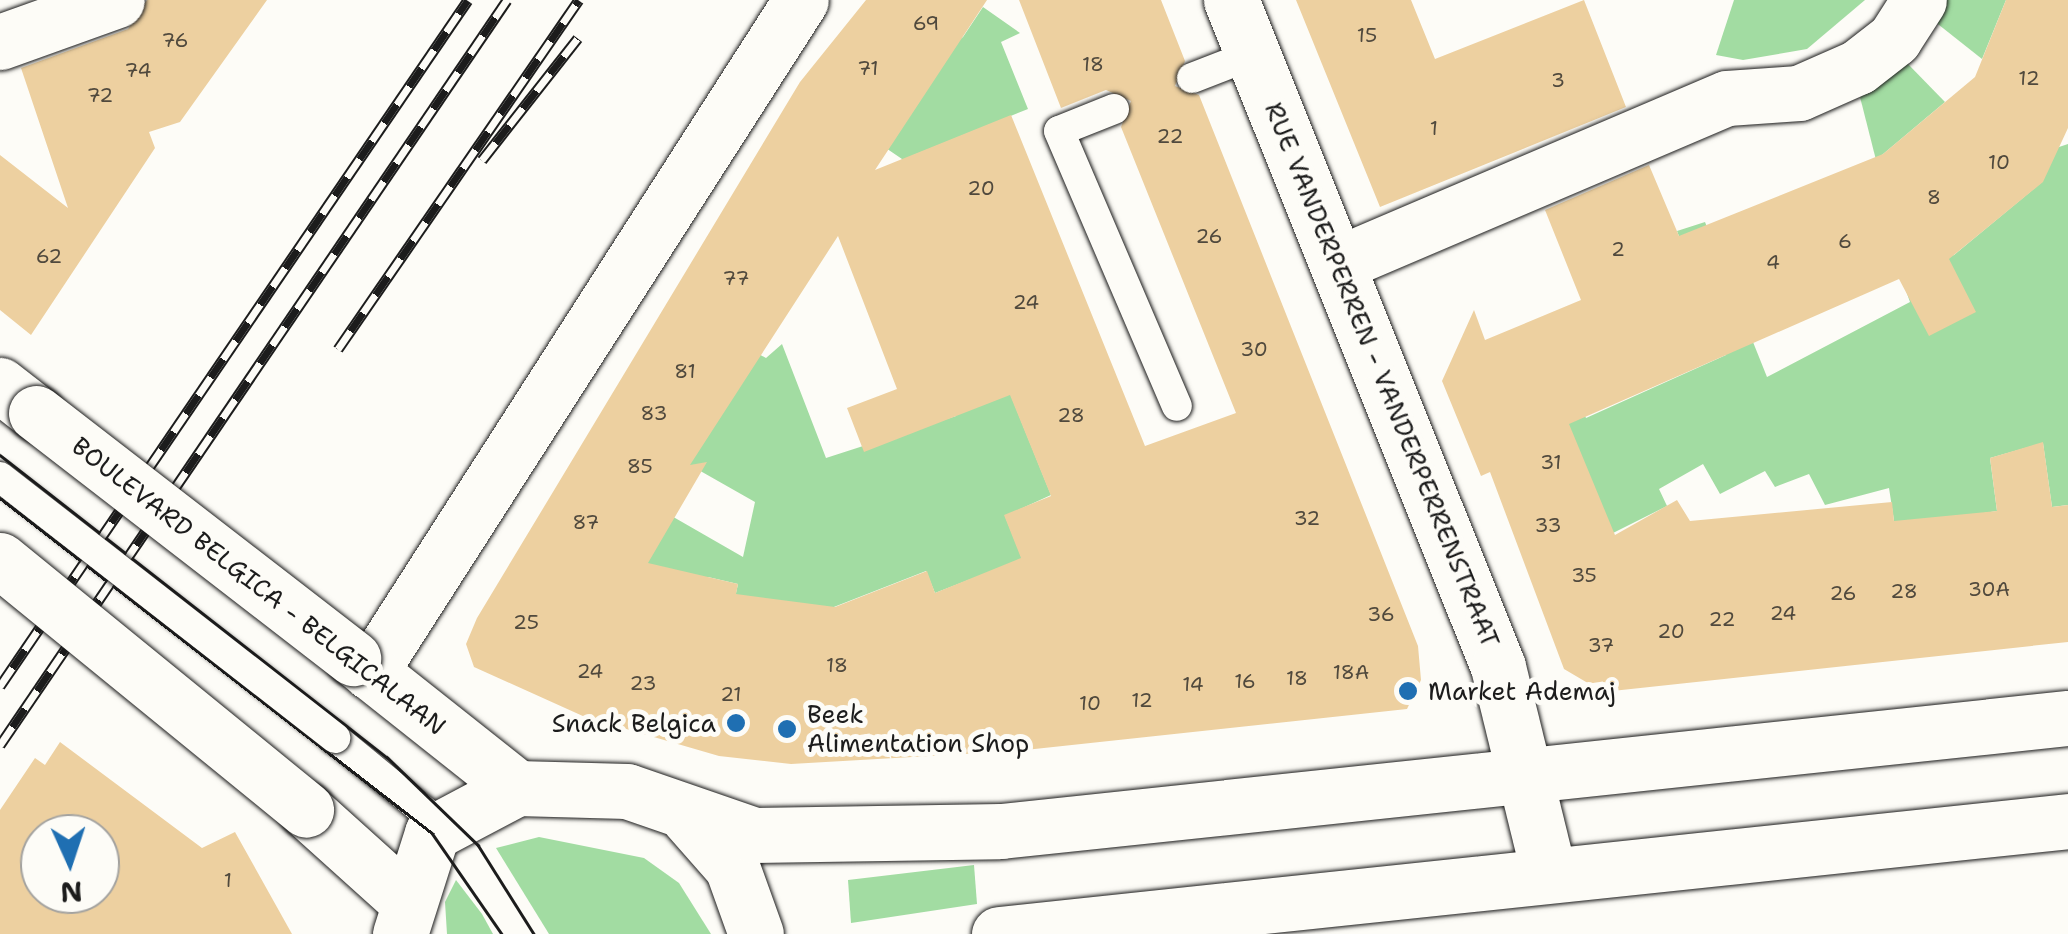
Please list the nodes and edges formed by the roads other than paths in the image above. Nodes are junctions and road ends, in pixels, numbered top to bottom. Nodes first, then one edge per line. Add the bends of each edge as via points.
1 (117, 0) edge
2 (801, 0) edge
3 (1231, 0) edge
4 (1919, 0) edge
5 (0, 42) edge
6 (1254, 54) junction
7 (1192, 78) dead end
8 (1114, 109) dead end
9 (1342, 262) junction
10 (18, 399) edge
11 (1176, 406) dead end
12 (0, 477) edge
13 (0, 560) edge
14 (361, 665) junction
15 (2068, 718) edge
16 (1519, 772) junction
17 (516, 788) junction
18 (688, 817) junction
19 (2068, 821) edge
20 (441, 825) junction
21 (1548, 871) junction
22 (402, 916) edge
23 (756, 934) edge
24 (1000, 934) edge

1 - 5 street
2 - 14 street
3 - 6 street, RUE VANDERPERREN - VANDERPERRENSTRAAT
4 - 9 street via 1894,39 1799,94 1727,98
6 - 7 lane
6 - 9 street, RUE VANDERPERREN - VANDERPERRENSTRAAT
8 - 11 lane via 1059,131
9 - 16 street, RUE VANDERPERREN - VANDERPERRENSTRAAT via 1498,667
10 - 14 street, BOULEVARD BELGICA - BELGICALAAN, bridge
12 - 20 lane, bridge
13 - 22 street, bridge via 306,810
14 - 17 street, BOULEVARD BELGICA - BELGICALAAN
15 - 16 street
16 - 18 street via 1000,831 754,835
16 - 21 street, RUE VANDERPERREN - VANDERPERRENSTRAAT
17 - 18 street via 627,791
17 - 20 street
18 - 23 street via 732,867
19 - 21 street
20 - 22 street
21 - 24 street

